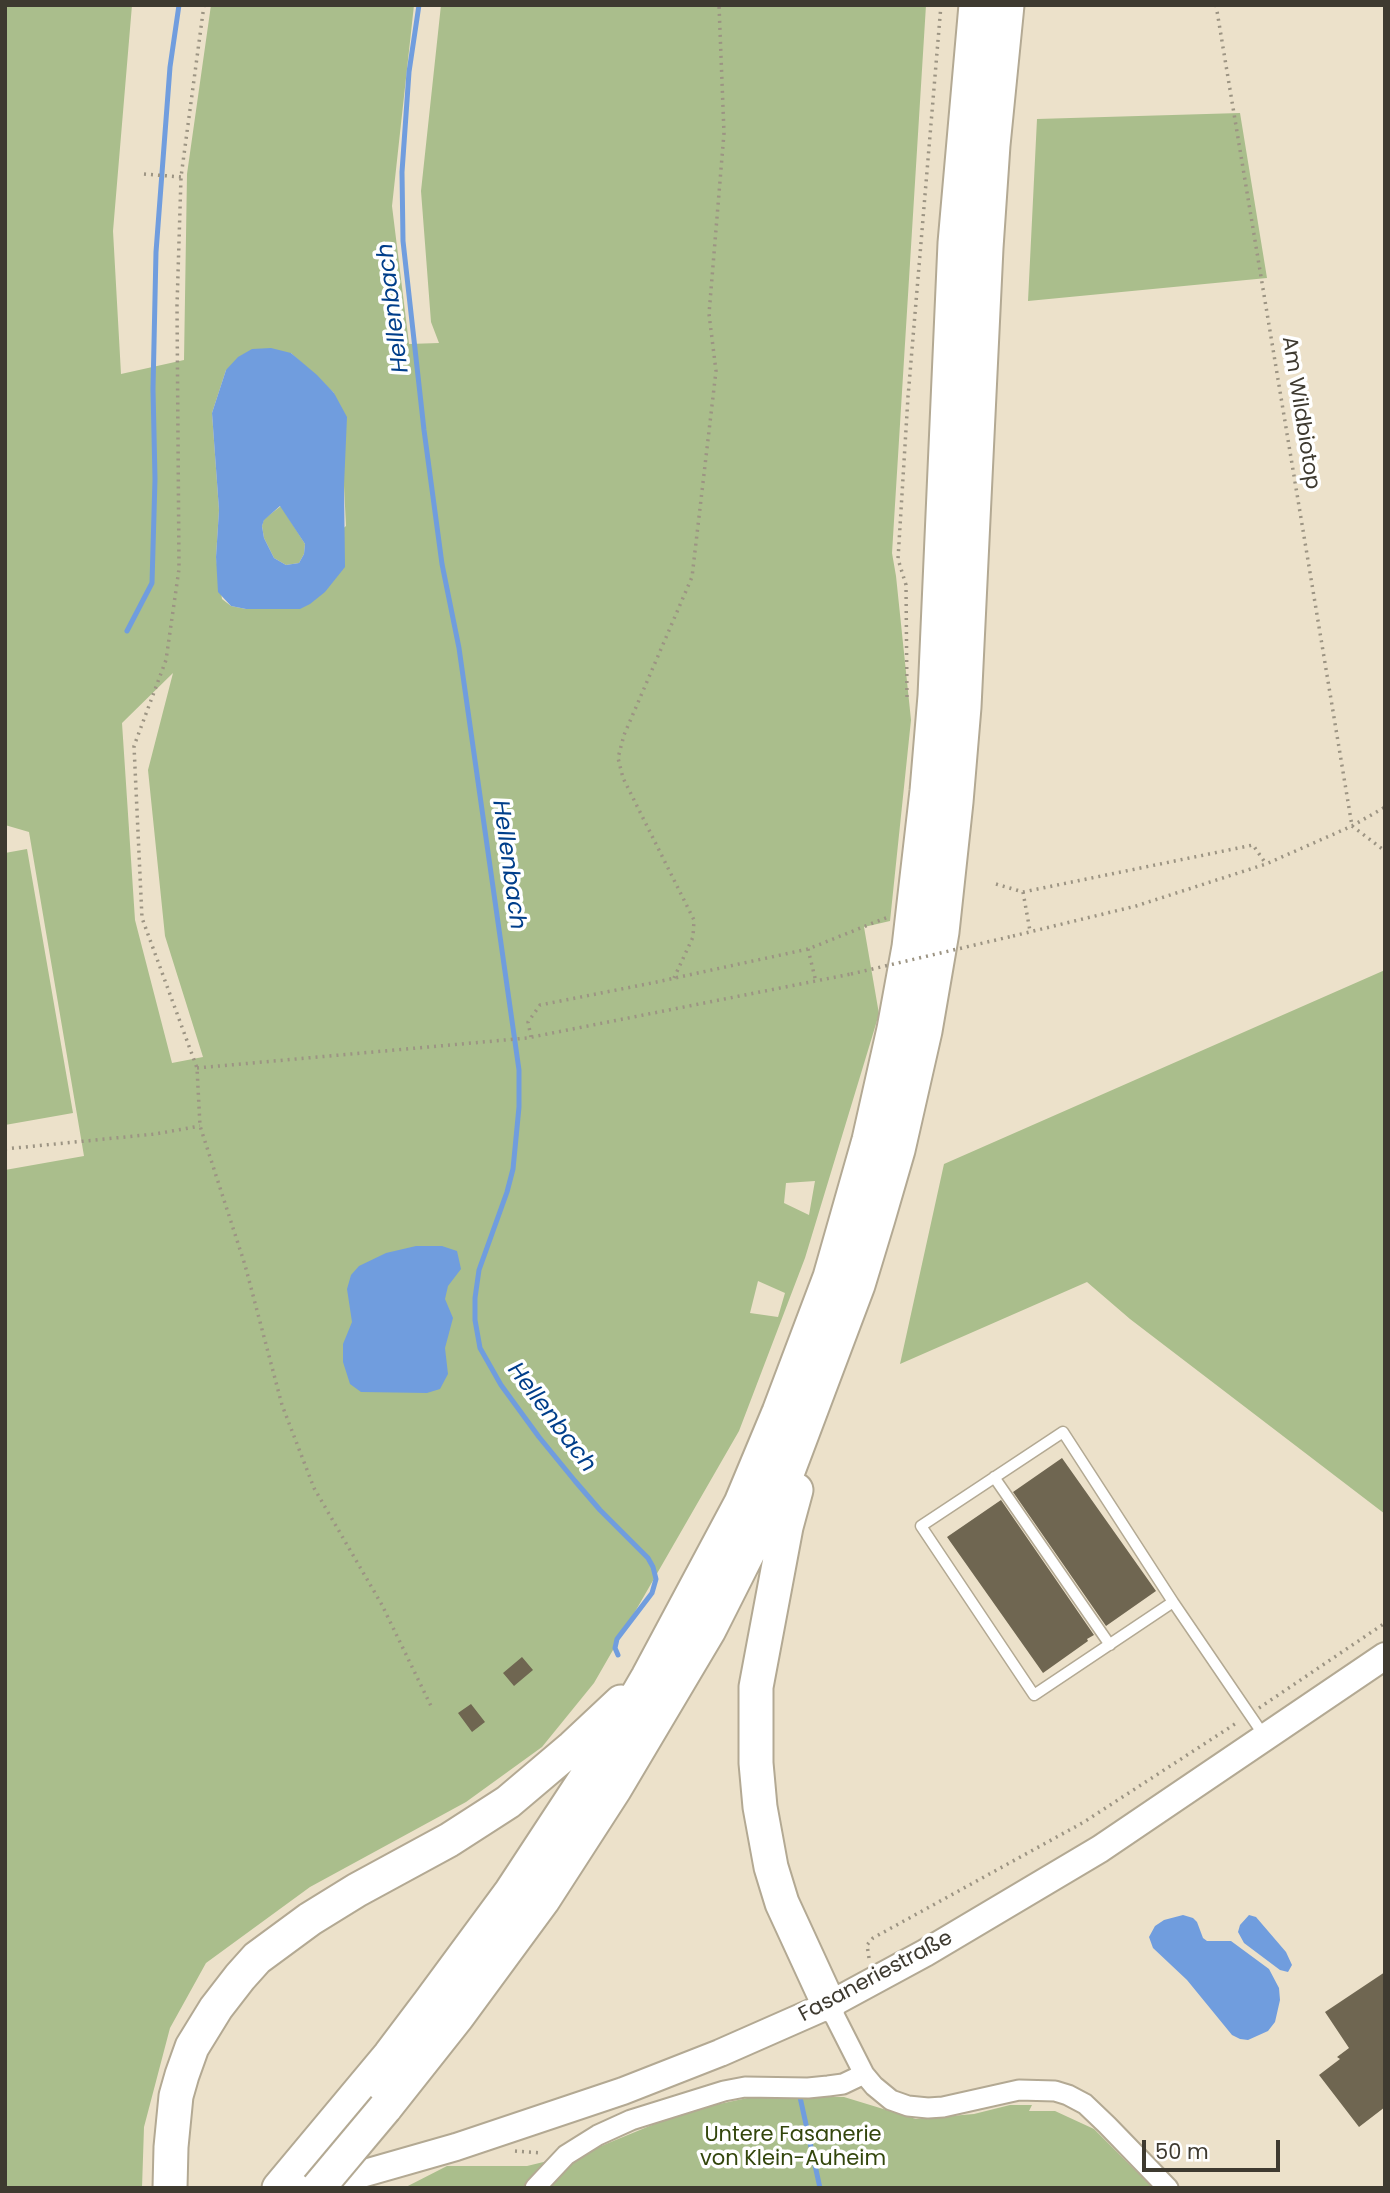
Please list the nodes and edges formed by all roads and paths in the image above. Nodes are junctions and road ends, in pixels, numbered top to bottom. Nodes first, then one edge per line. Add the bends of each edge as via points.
1 (204, 5) edge
2 (719, 5) edge
3 (941, 5) edge
4 (976, 5) edge
5 (1007, 5) edge
6 (1216, 5) edge
7 (144, 174) dead end
8 (181, 177) junction
9 (907, 707) dead end
10 (1385, 807) edge
11 (1352, 826) junction
12 (1385, 851) edge
13 (1266, 864) junction
14 (996, 884) dead end
15 (1023, 892) junction
16 (891, 916) dead end
17 (1030, 931) junction
18 (808, 949) junction
19 (674, 978) junction
20 (816, 982) junction
21 (529, 1038) junction
22 (197, 1068) junction
23 (200, 1126) junction
24 (5, 1149) edge
25 (840, 1333) junction
26 (994, 1477) junction
27 (1173, 1602) junction
28 (1385, 1623) edge
29 (1110, 1645) junction
30 (1385, 1656) edge
31 (648, 1677) junction
32 (431, 1706) dead end
33 (1250, 1714) junction
34 (1265, 1737) junction
35 (866, 1986) junction
36 (835, 2018) junction
37 (864, 2074) junction
38 (170, 2188) edge
39 (279, 2188) edge
40 (315, 2188) edge
41 (535, 2188) edge
42 (1168, 2188) edge

1 - 8 path
2 - 19 path via 724,133 709,314 716,371 692,578 618,758 623,778 694,920 693,937
3 - 9 path via 898,559 906,585
4 - 31 highway via 955,243 928,792 894,1029 830,1278 741,1503
5 - 25 highway via 981,337 964,707 942,932 898,1150
6 - 11 path, Am Wildbiotop
7 - 8 path
8 - 22 path via 179,569 166,660 134,746 142,918
10 - 11 path
11 - 12 path
11 - 13 path
13 - 15 path via 1253,845
13 - 17 path via 1136,906
14 - 15 path
15 - 17 path
16 - 18 path
17 - 20 path, bridge
18 - 19 path
18 - 20 path
19 - 21 path via 540,1005 528,1022
20 - 21 path
21 - 22 path
22 - 23 path
23 - 24 path
23 - 32 path via 245,1265 282,1405 314,1488 382,1605
25 - 36 highway via 786,1527 756,1688 756,1763 771,1867
25 - 40 highway, bridge via 785,1479 709,1630 614,1790 543,1900 457,2017
26 - 27 lane via 1063,1432
26 - 29 lane
26 - 29 lane via 921,1526 1034,1695
27 - 29 lane
27 - 33 lane
28 - 33 path
30 - 34 street, Fasaneriestraße
31 - 38 highway via 508,1802 310,1919 257,1958 216,2007 181,2076 170,2147
31 - 39 highway via 511,1892 430,2002
33 - 34 lane
33 - 35 path via 1084,1822 873,1938 867,1945
34 - 35 street, Fasaneriestraße via 1100,1849
35 - 36 street, Fasaneriestraße
36 - 37 street, Fasaneriestraße
36 - 40 street, Fasaneriestraße via 720,2053 456,2147
37 - 41 street via 828,2086 723,2091 631,2120 566,2155
37 - 42 street, Fasaneriestraße via 883,2095 916,2107 943,2107 1020,2090 1068,2095 1085,2104

